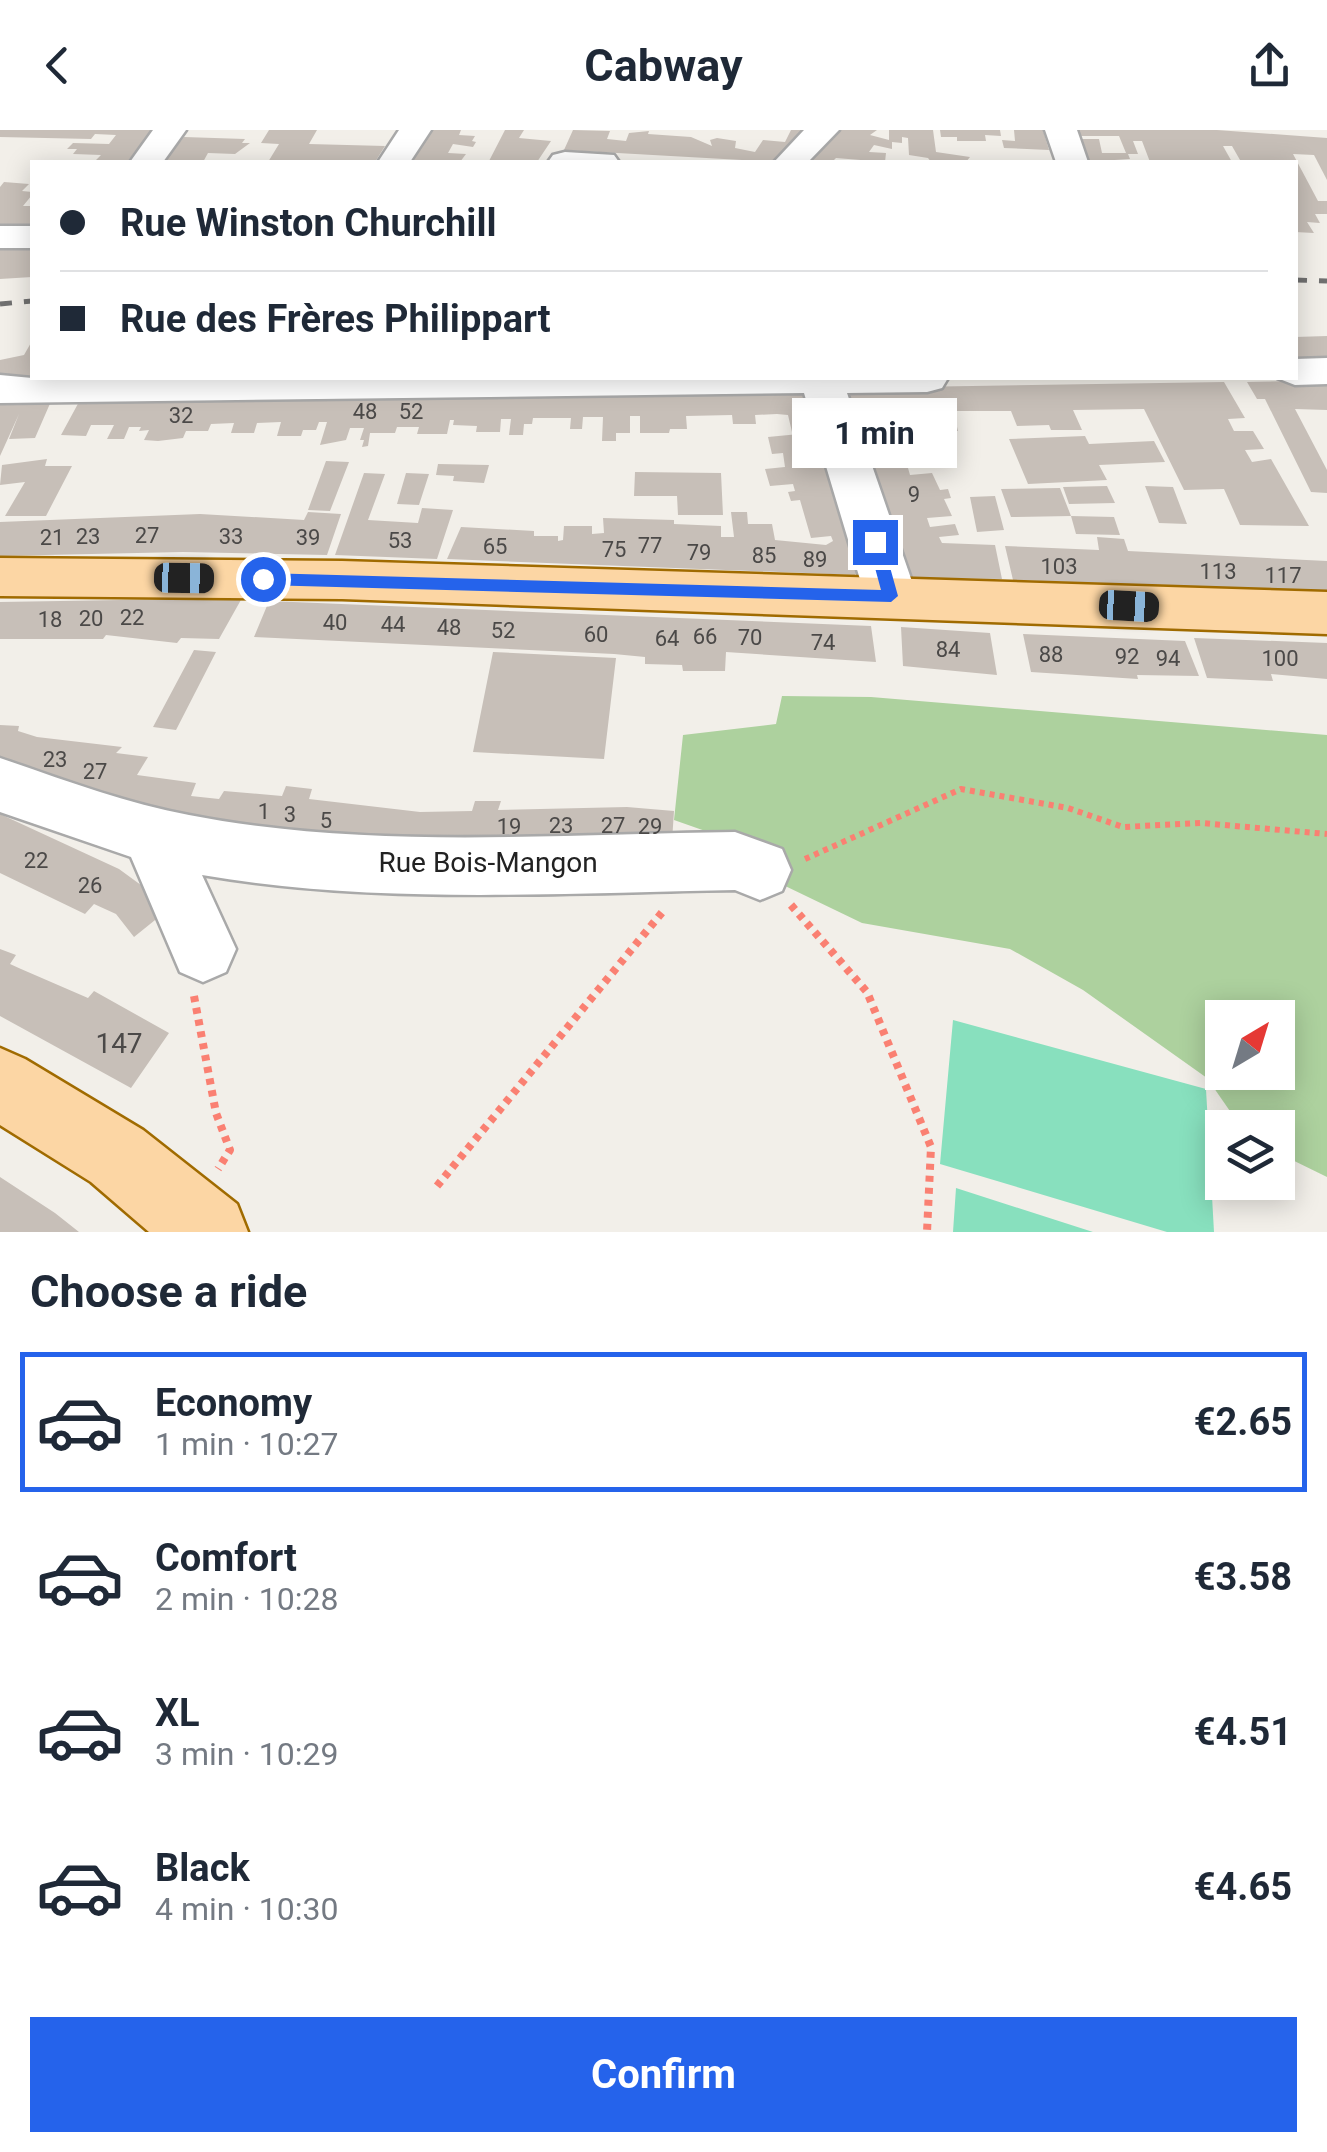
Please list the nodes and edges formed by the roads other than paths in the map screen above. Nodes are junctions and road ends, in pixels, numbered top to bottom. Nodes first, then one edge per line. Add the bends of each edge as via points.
1 (170, 130) edge
2 (415, 130) edge
3 (822, 130) edge
4 (1061, 130) edge
5 (148, 160) edge
6 (395, 160) edge
7 (792, 160) edge
8 (1071, 160) edge
9 (30, 236) edge
10 (0, 237) edge
11 (1327, 371) edge
12 (1298, 372) edge
13 (739, 380) edge
14 (821, 380) edge
15 (0, 389) edge
16 (0, 577) edge
17 (891, 596) junction
18 (1327, 613) edge
19 (0, 785) edge
20 (152, 835) junction
21 (770, 889) road end
22 (203, 949) road end
23 (0, 1084) edge
24 (209, 1232) edge

1 - 5 street
2 - 6 street
3 - 7 street
4 - 8 street
9 - 10 street
11 - 12 street
13 - 15 street
14 - 17 street
16 - 17 main road
17 - 18 main road
19 - 20 street, Rue Bois-Mangon
20 - 21 street, Rue Bois-Mangon via 346,863 735,861
20 - 22 street
23 - 24 main road via 117,1156

